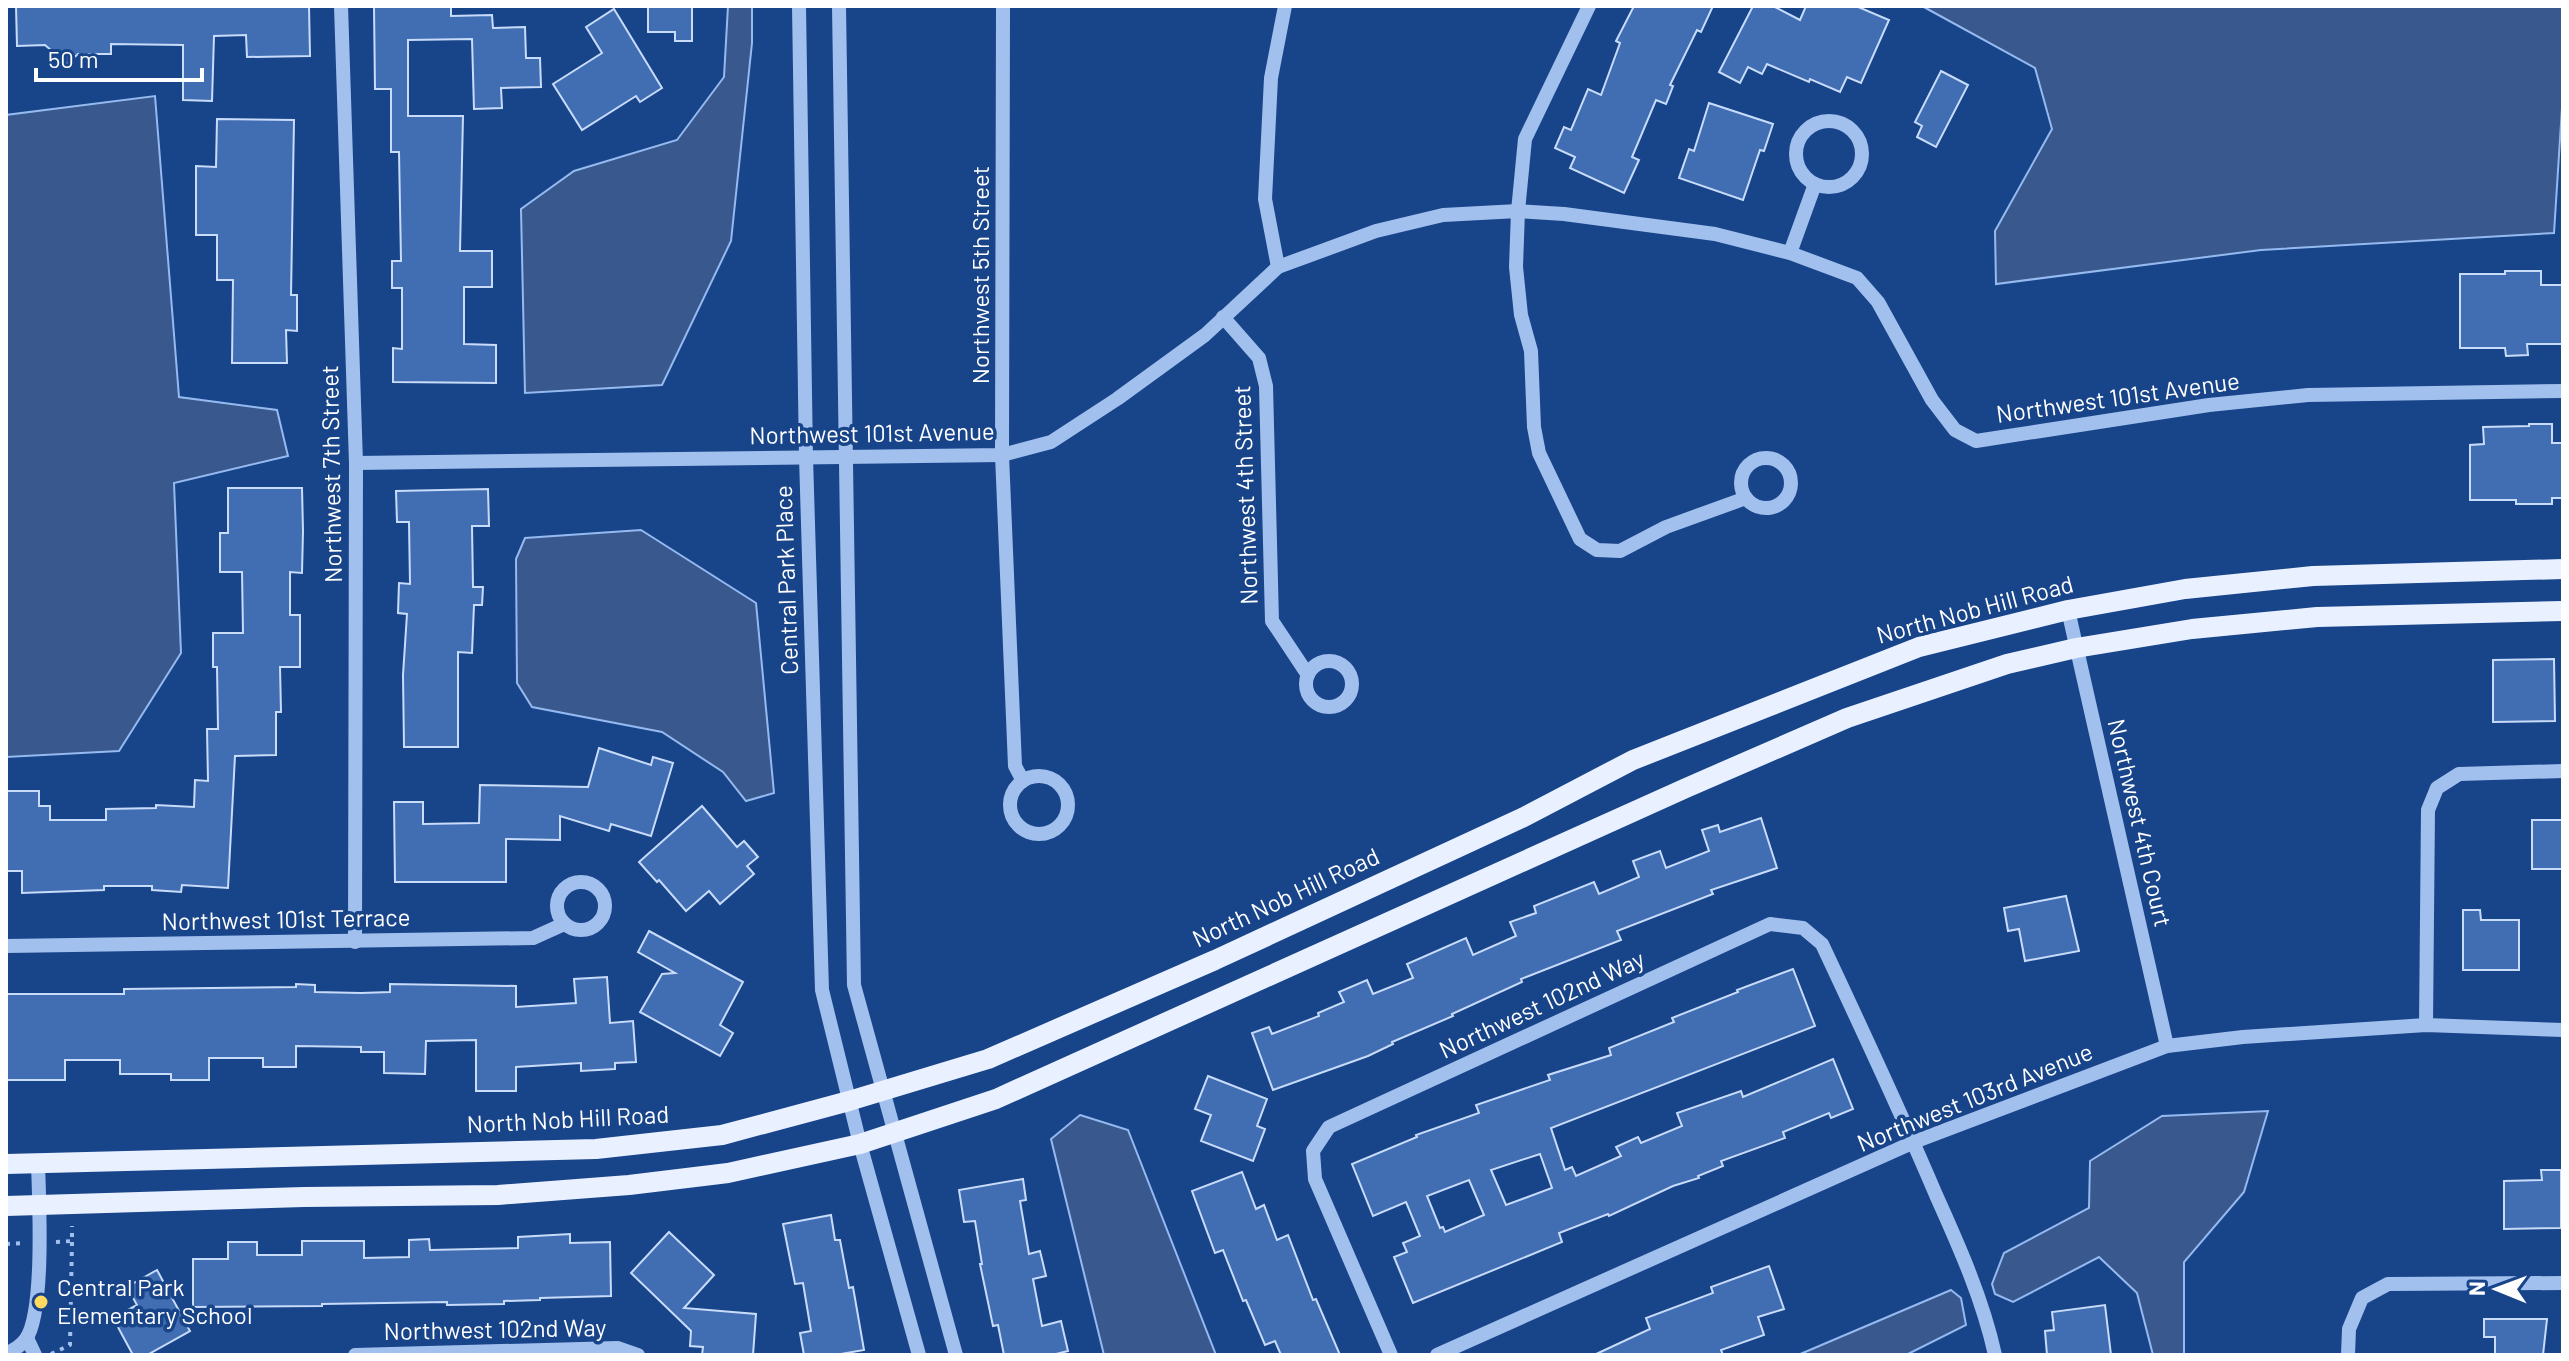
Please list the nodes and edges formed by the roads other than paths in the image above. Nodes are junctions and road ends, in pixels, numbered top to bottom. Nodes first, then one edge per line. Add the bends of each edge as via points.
1 (341, 6) edge
2 (799, 6) edge
3 (839, 6) edge
4 (1003, 6) edge
5 (1285, 6) edge
6 (1589, 6) edge
7 (1815, 184) junction
8 (1518, 211) junction
9 (1790, 253) junction
10 (1278, 267) junction
11 (1223, 317) junction
12 (2563, 391) edge
13 (1002, 455) junction
14 (846, 456) junction
15 (806, 457) junction
16 (356, 463) junction
17 (1746, 498) dead end
18 (2563, 569) edge
19 (2068, 610) junction
20 (2563, 611) edge
21 (2076, 648) junction
22 (1308, 675) dead end
23 (2563, 771) edge
24 (1023, 781) junction
25 (564, 924) dead end
26 (355, 942) junction
27 (6, 946) edge
28 (2426, 1025) junction
29 (2563, 1030) edge
30 (2167, 1046) junction
31 (883, 1090) junction
32 (849, 1101) junction
33 (895, 1134) junction
34 (1914, 1142) junction
35 (860, 1144) junction
36 (38, 1163) junction
37 (6, 1164) edge
38 (6, 1206) edge
39 (39, 1206) junction
40 (2563, 1283) edge
41 (27, 1338) junction
42 (6, 1353) edge
43 (637, 1354) edge
44 (35, 1355) edge
45 (355, 1355) edge
46 (919, 1355) edge
47 (956, 1355) edge
48 (1391, 1355) edge
49 (1437, 1355) edge
50 (1995, 1355) edge
51 (2348, 1355) edge

1 - 16 street, Northwest 7th Street
2 - 15 street, Central Park Place
3 - 14 street
4 - 13 street, Northwest 5th Street
5 - 10 street via 1271,78 1265,199
6 - 8 street via 1525,139
7 - 7 street via 1845,183 1858,168 1861,148 1843,124 1810,126 1797,145 1799,168
7 - 9 street
8 - 9 street, Northwest 101st Avenue via 1715,234
8 - 10 street, Northwest 101st Avenue via 1443,215 1403,224
8 - 17 street via 1516,267 1531,351 1534,427 1539,453 1580,539 1597,550 1620,551 1666,527
9 - 12 street, Northwest 101st Avenue via 1857,278 1878,302 1932,400 1955,430 1976,441 2308,395
10 - 11 street, Northwest 101st Avenue
11 - 13 street, Northwest 101st Avenue via 1117,399 1051,442
11 - 22 street, Northwest 4th Street via 1259,358 1266,386 1272,621
13 - 14 street, Northwest 101st Avenue
13 - 24 street, Northwest 5th Street via 1015,766
14 - 15 street, Northwest 101st Avenue
14 - 31 street via 854,985
15 - 16 street, Northwest 101st Avenue
15 - 32 street, Central Park Place via 822,990
16 - 26 street, Northwest 7th Street
18 - 19 main road, North Nob Hill Road via 2313,576 2185,589
19 - 21 street, Northwest 4th Court
19 - 31 main road, North Nob Hill Road via 1919,647 1633,760 1524,817 1215,960 988,1059
20 - 21 main road via 2317,617 2192,629
21 - 30 street, Northwest 4th Court
21 - 33 main road via 2007,664 1847,718 996,1099
23 - 28 street via 2459,774 2437,788 2428,810
24 - 24 street, Northwest 5th Street via 1012,795 1016,821 1038,834 1056,829 1067,813 1066,793 1042,776
25 - 26 street, Northwest 101st Terrace via 533,938
26 - 27 street, Northwest 101st Terrace
28 - 29 street, Northwest 103rd Avenue
28 - 30 street, Northwest 103rd Avenue
30 - 34 street, Northwest 103rd Avenue
31 - 32 main road, North Nob Hill Road
31 - 33 street
32 - 35 street, Central Park Place
32 - 36 main road, North Nob Hill Road via 722,1135 596,1149
33 - 35 main road
33 - 47 street
34 - 48 street, Northwest 102nd Way via 1822,944 1803,928 1770,924 1329,1127 1313,1151 1315,1179
34 - 49 street, Northwest 103rd Avenue
34 - 50 street
35 - 39 main road via 728,1173 498,1195
35 - 46 street, Central Park Place
36 - 37 main road, North Nob Hill Road
36 - 39 street
38 - 39 main road
39 - 41 street via 38,1288
40 - 51 street via 2388,1284 2362,1298 2349,1329
41 - 42 street
41 - 44 street
43 - 45 street, Northwest 102nd Way via 618,1348

